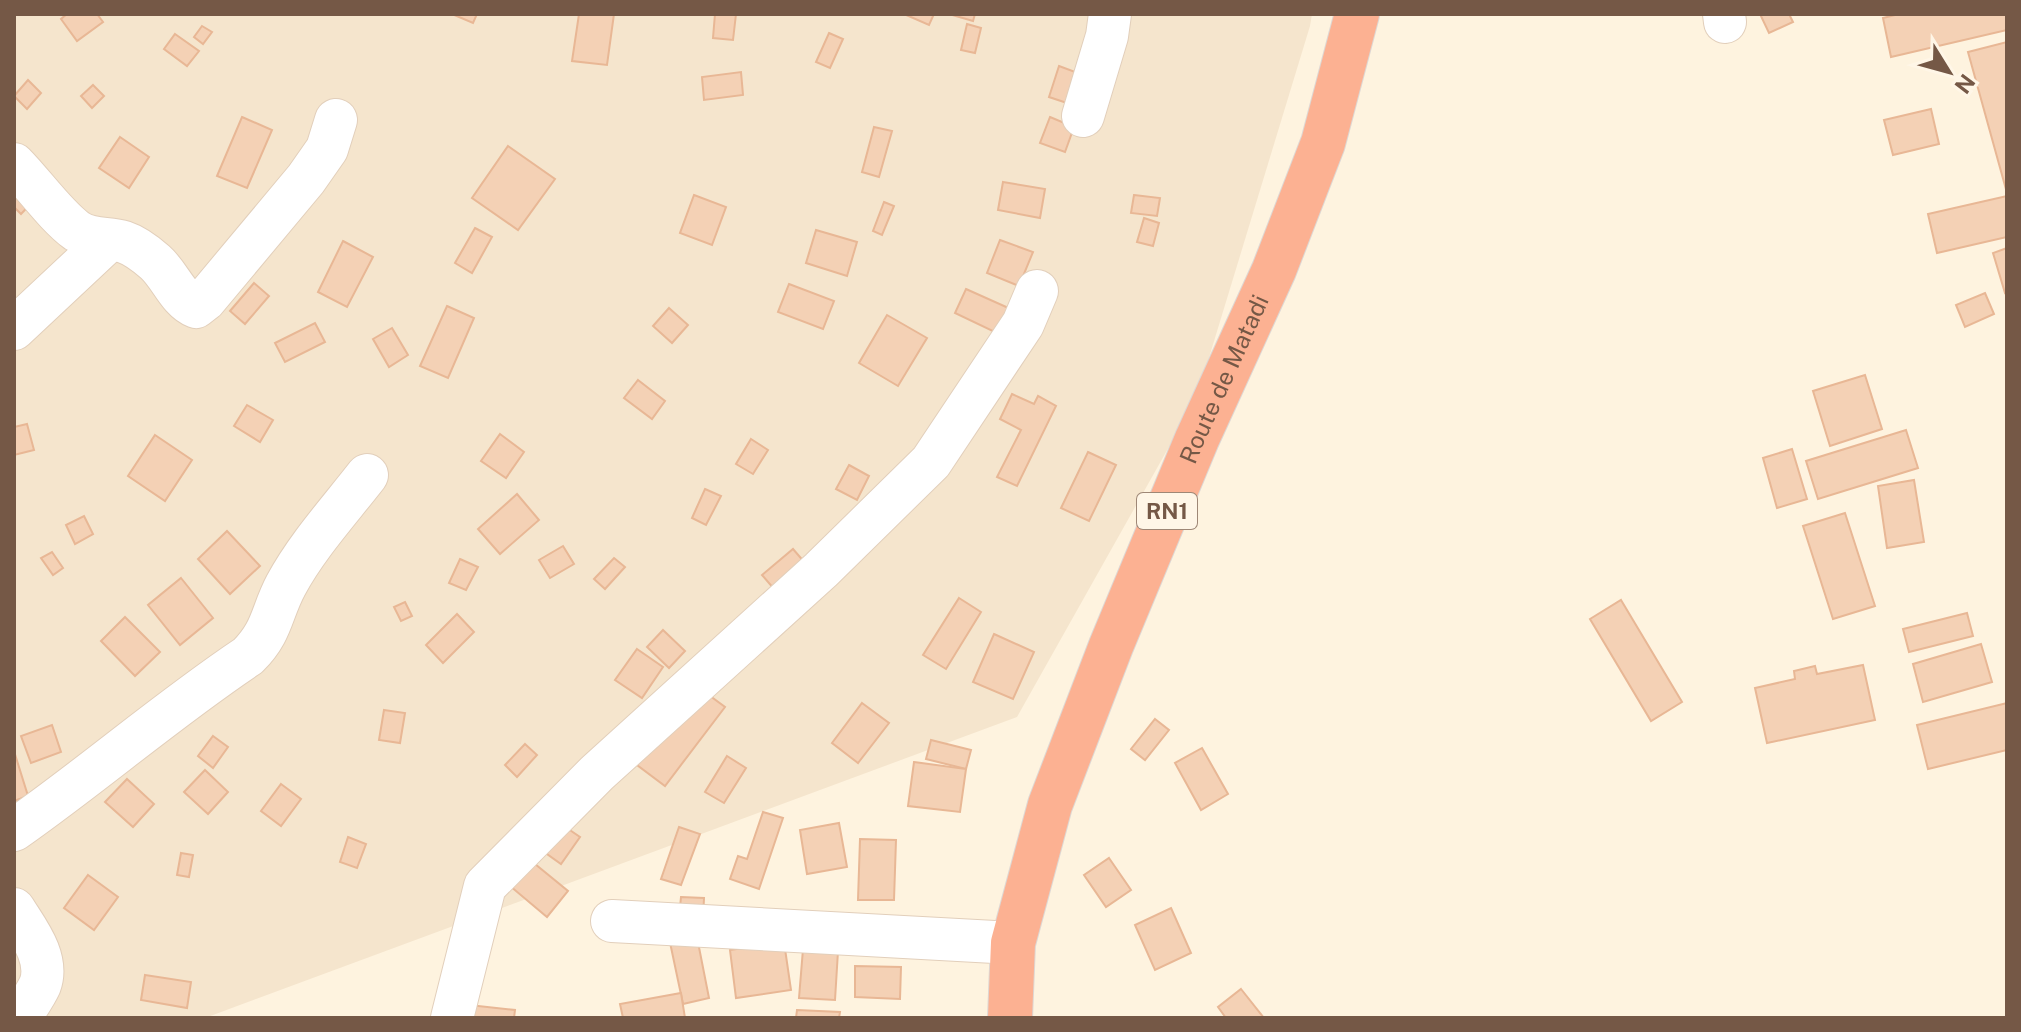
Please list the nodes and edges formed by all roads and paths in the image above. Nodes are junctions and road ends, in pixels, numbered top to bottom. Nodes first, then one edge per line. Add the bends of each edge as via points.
1 (1110, 14) edge
2 (1357, 14) edge
3 (1083, 116) dead end
4 (336, 120) dead end
5 (14, 164) edge
6 (109, 240) junction
7 (1037, 291) dead end
8 (14, 329) edge
9 (367, 475) dead end
10 (14, 830) edge
11 (14, 909) edge
12 (612, 921) dead end
13 (1013, 943) junction
14 (20, 1018) edge
15 (452, 1018) edge
16 (1010, 1018) edge

1 - 3 street
2 - 13 highway, Route de Matadi / RN1 via 1323,143 1274,270 1197,439 1050,805
4 - 6 street via 327,149 306,179 200,305 186,302 170,277 140,250
5 - 6 street via 77,230
6 - 8 street
7 - 15 street via 1023,324 931,462 821,570 597,773 485,886
9 - 10 street via 299,564 261,643
11 - 14 street via 32,936 42,968 40,984
12 - 13 street
13 - 16 highway, Route de Matadi / RN1

